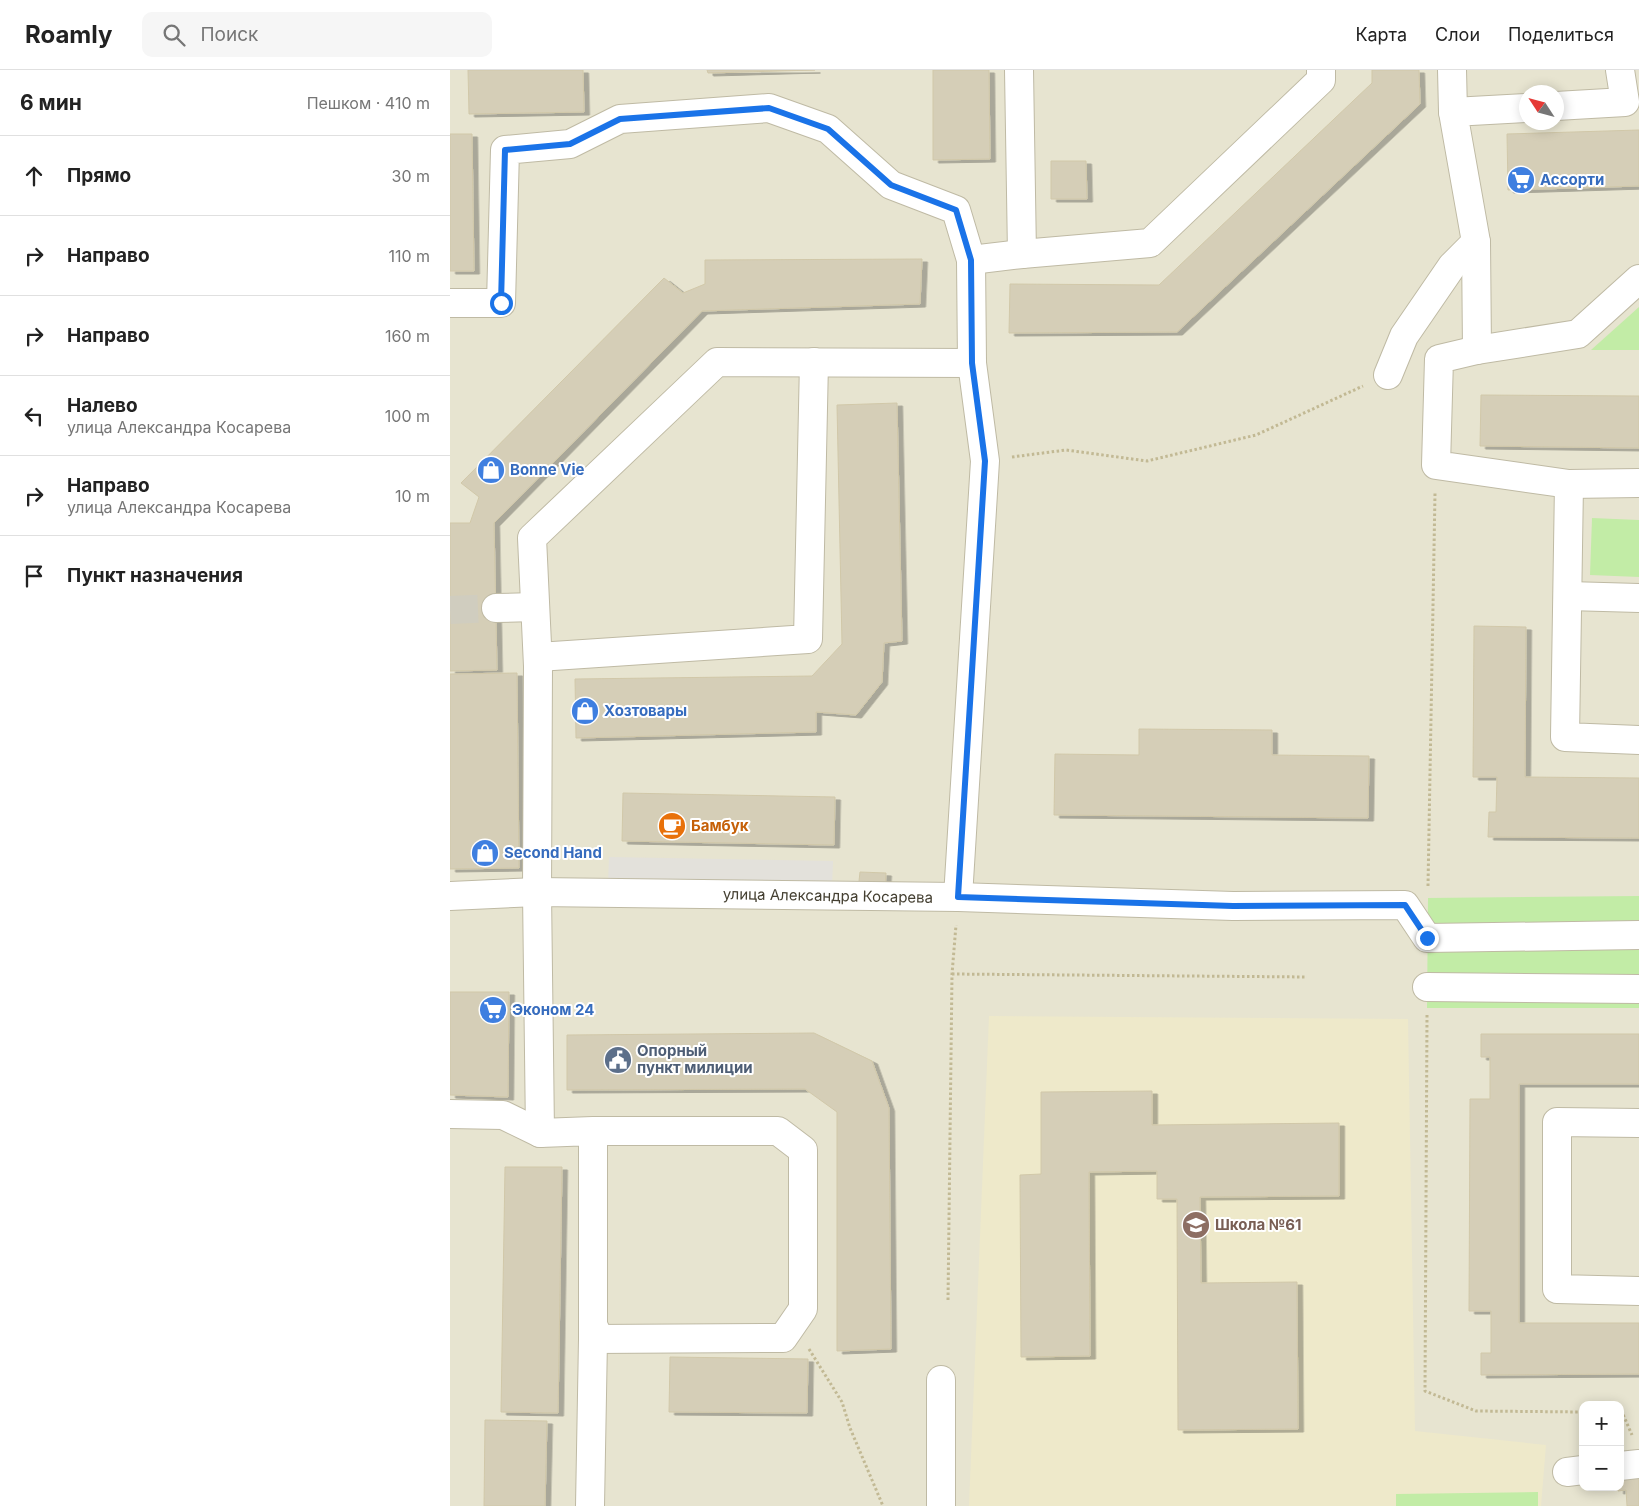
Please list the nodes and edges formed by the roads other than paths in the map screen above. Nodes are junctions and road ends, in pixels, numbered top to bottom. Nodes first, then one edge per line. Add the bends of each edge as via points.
1 (1019, 70) edge
2 (1321, 70) edge
3 (1452, 70) edge
4 (1620, 70) edge
5 (1564, 106) edge
6 (1519, 108) edge
7 (1453, 112) junction
8 (1476, 242) junction
9 (1022, 254) junction
10 (971, 260) junction
11 (1639, 279) edge
12 (450, 303) edge
13 (1477, 350) junction
14 (814, 362) junction
15 (972, 363) junction
16 (1388, 375) road end
17 (1639, 482) edge
18 (1569, 484) junction
19 (1568, 596) junction
20 (1639, 598) edge
21 (535, 606) junction
22 (496, 608) tunnel mouth
23 (538, 657) junction
24 (1639, 740) edge
25 (537, 892) junction
26 (450, 896) edge
27 (958, 897) junction
28 (1639, 935) edge
29 (1427, 987) dead end
30 (1639, 989) edge
31 (450, 1114) edge
32 (1639, 1122) edge
33 (593, 1131) junction
34 (540, 1133) junction
35 (1639, 1291) edge
36 (594, 1334) junction
37 (941, 1380) dead end
38 (1639, 1464) edge
39 (1624, 1466) edge
40 (590, 1506) edge
41 (941, 1506) edge

1 - 9 street
2 - 9 street via 1321,80 1150,243
3 - 7 street
4 - 5 street via 1625,102
6 - 7 street
7 - 8 street
8 - 13 street
8 - 16 street via 1452,266 1404,336
9 - 10 street
10 - 12 street via 956,210 891,185 828,129 769,108 620,119 570,144 505,150 501,303
10 - 15 street
11 - 13 street via 1578,334
13 - 18 street via 1439,359 1436,465
14 - 15 street
14 - 21 street via 717,362 532,538
14 - 23 street via 808,639
15 - 27 street via 985,461
17 - 18 street
18 - 19 street
19 - 20 street
19 - 24 street via 1565,737
21 - 22 street
21 - 23 street
23 - 25 street
25 - 26 street, улица Александра Косарева
25 - 27 street, улица Александра Косарева
25 - 34 street
27 - 28 street, улица Александра Косарева via 1233,906 1405,905 1427,938
29 - 30 street
31 - 34 street via 503,1115
32 - 35 street via 1557,1122 1557,1289
33 - 34 street
33 - 36 street
33 - 36 street via 778,1131 803,1150 803,1309 783,1338
36 - 40 street
37 - 41 street
38 - 39 street

